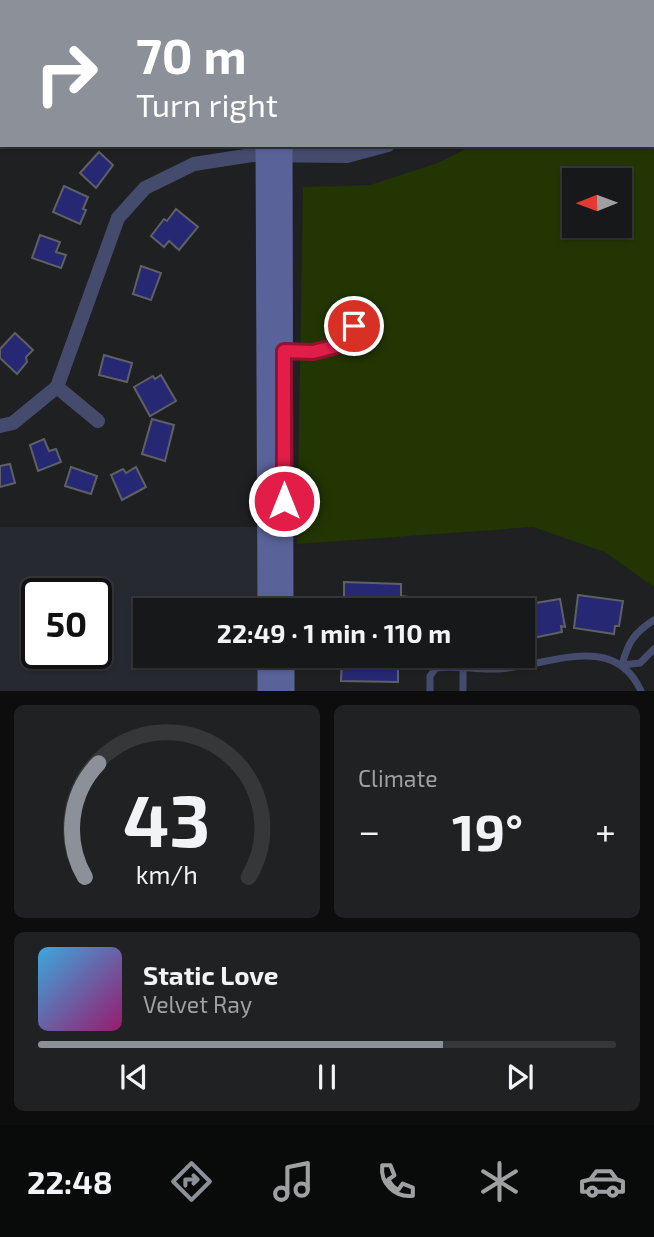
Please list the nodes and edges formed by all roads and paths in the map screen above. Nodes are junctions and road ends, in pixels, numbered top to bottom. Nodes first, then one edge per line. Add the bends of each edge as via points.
1 (381, 147) edge
2 (274, 150) edge
3 (354, 326) dead end
4 (275, 352) junction
5 (57, 387) junction
6 (98, 421) dead end
7 (0, 426) edge
8 (267, 598) edge
9 (284, 598) edge
10 (654, 620) edge
11 (654, 649) edge
12 (535, 663) edge
13 (622, 665) junction
14 (267, 668) edge
15 (285, 668) edge
16 (436, 668) edge
17 (463, 668) joint
18 (502, 668) edge
19 (267, 691) edge
20 (285, 691) edge
21 (430, 691) edge
22 (463, 691) edge
23 (641, 691) edge

1 - 2 street via 347,156
2 - 4 main road
2 - 5 street via 194,164 145,188 118,218
3 - 4 lane via 337,346 313,352
4 - 8 main road
4 - 9 main road
5 - 6 street
5 - 7 street via 13,423
10 - 13 lane via 627,645
11 - 13 lane via 640,663
12 - 13 lane via 585,655
13 - 23 lane
14 - 19 main road
15 - 20 main road
16 - 21 lane via 430,676
17 - 18 lane
17 - 22 lane

